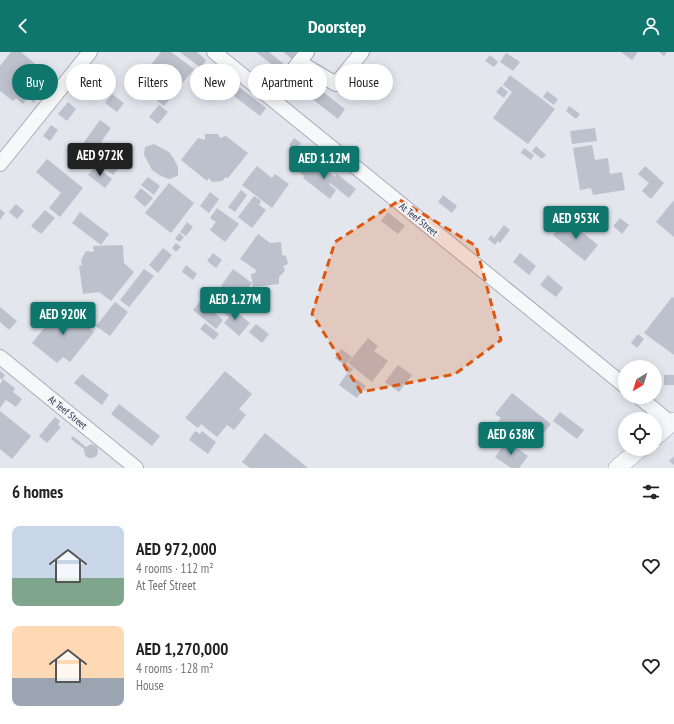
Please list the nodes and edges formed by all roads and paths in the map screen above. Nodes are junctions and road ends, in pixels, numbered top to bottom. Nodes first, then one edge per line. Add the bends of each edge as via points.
1 (90, 52) edge
2 (214, 52) edge
3 (362, 52) edge
4 (303, 57) edge
5 (248, 79) edge
6 (273, 100) edge
7 (0, 164) edge
8 (0, 357) edge
9 (618, 380) edge
10 (648, 404) edge
11 (672, 422) edge
12 (662, 431) edge
13 (632, 456) edge
14 (136, 468) edge
15 (617, 468) edge

1 - 7 street
2 - 5 street, At Teef Street
3 - 4 street via 336,84
6 - 9 street, At Teef Street
8 - 14 street, At Teef Street
10 - 11 street
11 - 12 street
13 - 15 street

